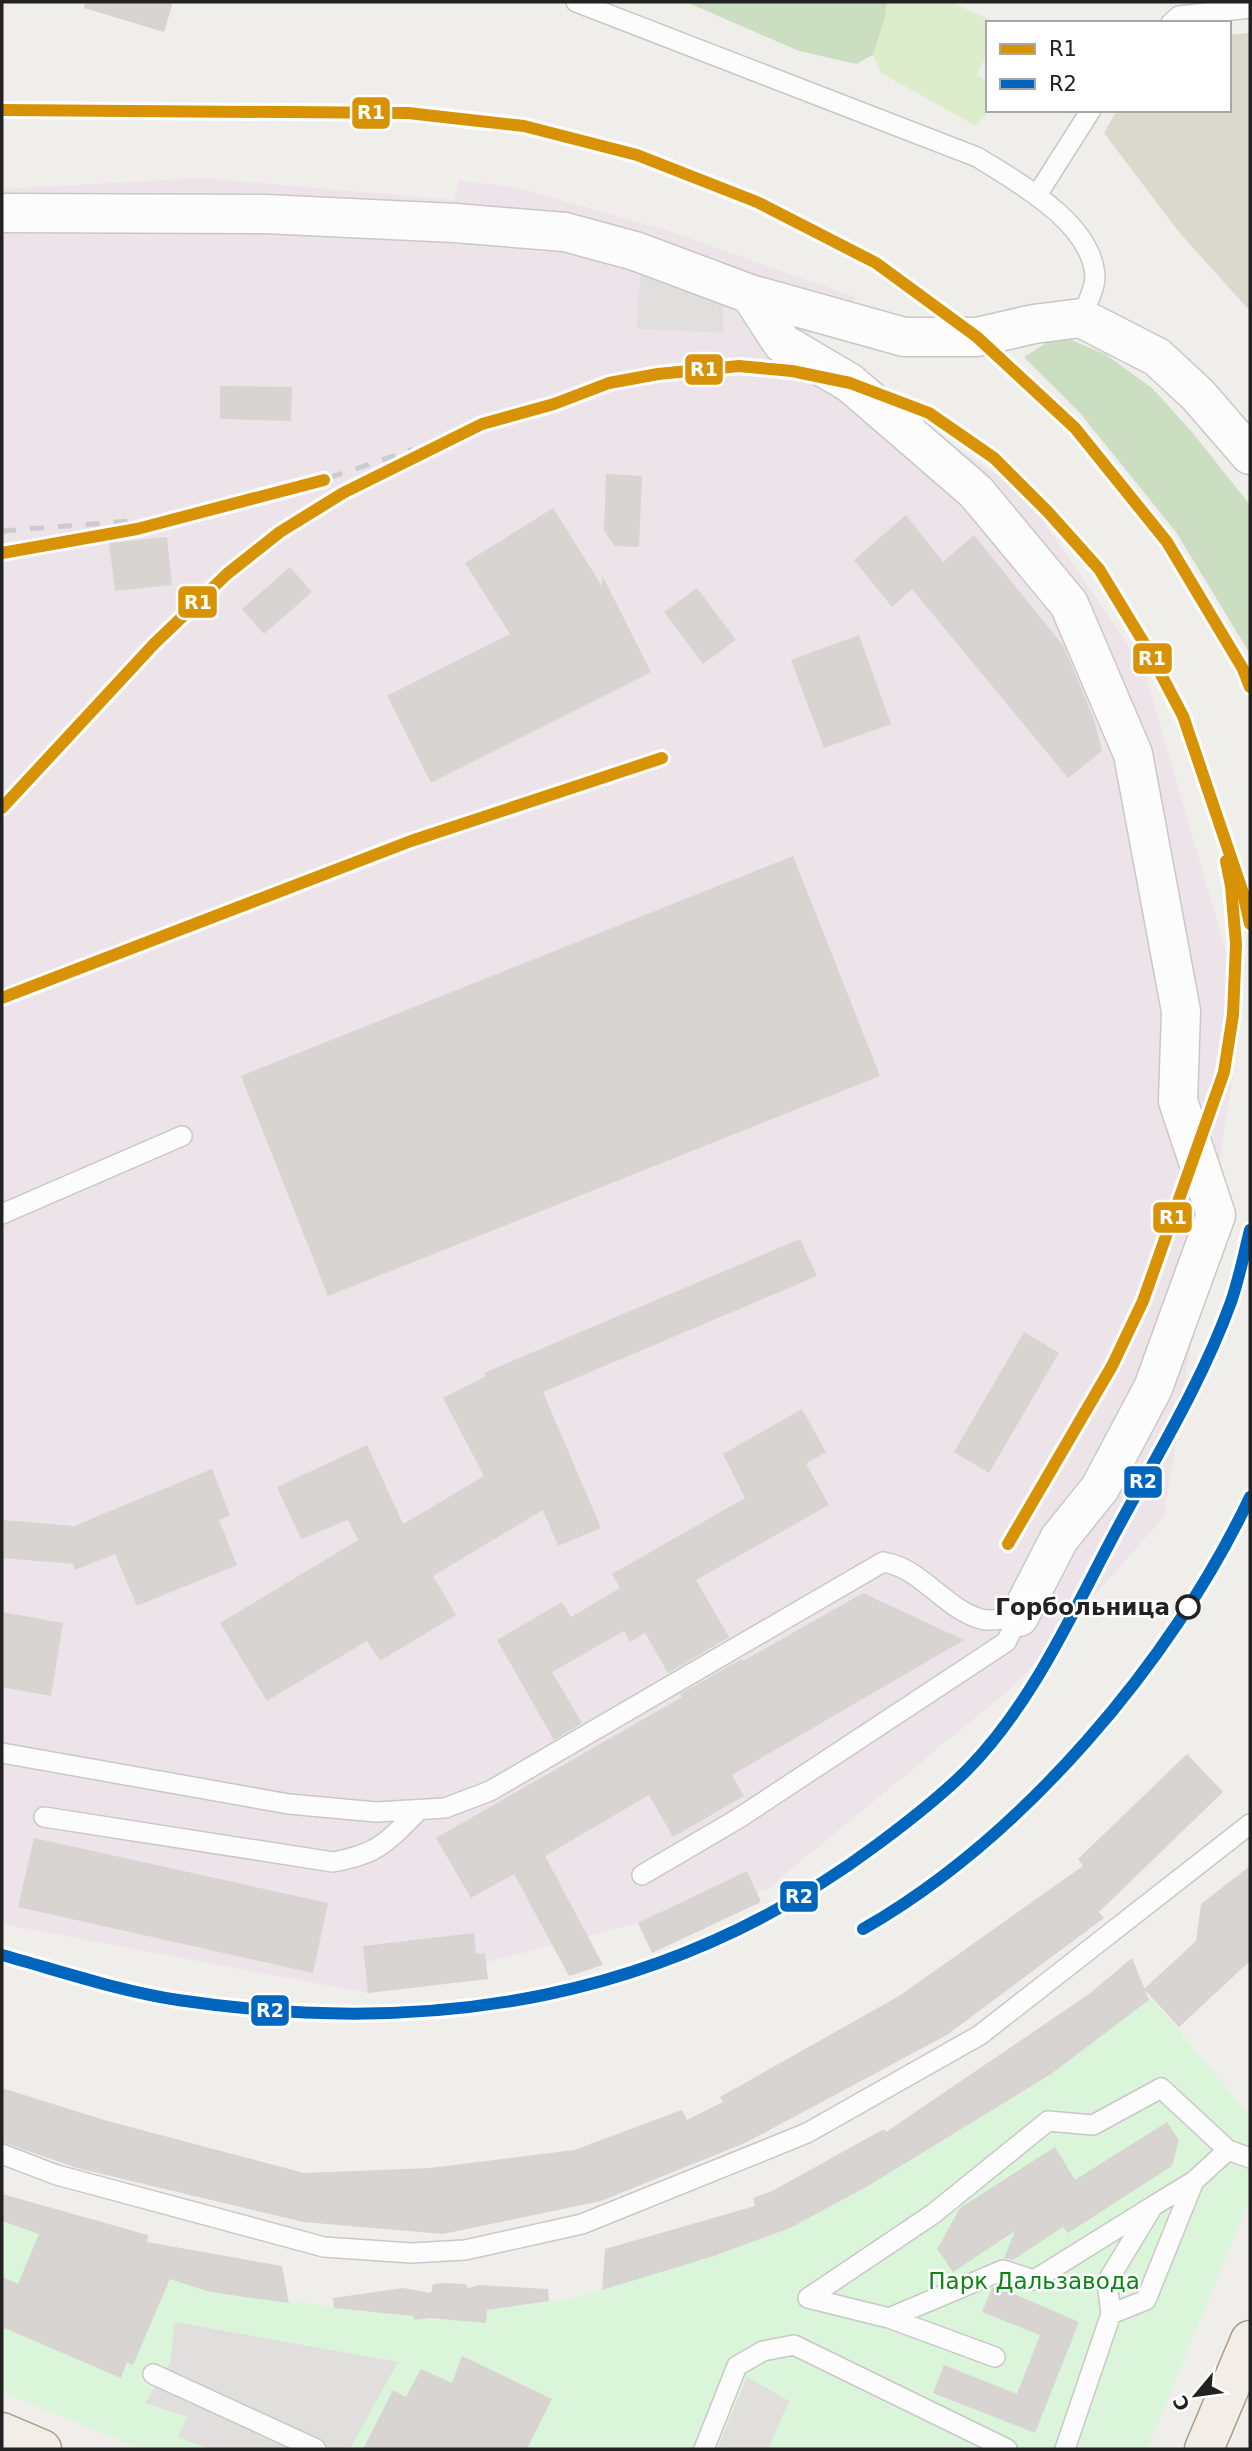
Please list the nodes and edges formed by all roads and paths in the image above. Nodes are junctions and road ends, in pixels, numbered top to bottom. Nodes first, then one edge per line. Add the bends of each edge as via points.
1 (576, 2) edge
2 (1250, 8) edge
3 (1173, 21) edge
4 (1090, 112) edge
5 (1037, 195) junction
6 (2, 213) edge
7 (750, 294) junction
8 (1081, 318) junction
9 (1250, 455) edge
10 (181, 1136) dead end
11 (2, 1214) edge
12 (1019, 1617) junction
13 (2, 1753) edge
14 (418, 1811) junction
15 (44, 1817) dead end
16 (1250, 1824) edge
17 (642, 1875) dead end
18 (1228, 2150) junction
19 (2, 2154) edge
20 (1250, 2158) edge
21 (1194, 2181) junction
22 (1153, 2206) junction
23 (1111, 2314) junction
24 (889, 2318) junction
25 (1250, 2340) edge
26 (995, 2357) dead end
27 (153, 2374) dead end
28 (2, 2432) edge
29 (42, 2449) edge
30 (316, 2449) edge
31 (704, 2449) edge
32 (1007, 2449) edge
33 (1065, 2449) edge
34 (1204, 2449) edge

1 - 5 lane via 976,157
2 - 3 lane via 1179,16
4 - 5 lane
5 - 8 lane via 1067,222 1091,258 1096,280
6 - 7 street via 265,214 565,232 635,251
7 - 8 street via 904,337 977,337
7 - 12 street via 782,342 850,383 984,502 1069,604 1133,754 1181,1011 1178,1101 1216,1215 1153,1388 1100,1488 1059,1539
8 - 9 street via 1157,357 1198,395
10 - 11 lane
12 - 14 lane via 982,1619 954,1605 901,1565 883,1562 490,1791 445,1808
12 - 17 lane via 1006,1642 739,1818
13 - 14 lane via 289,1804
14 - 15 lane via 382,1847 333,1862
16 - 19 lane via 980,2035 807,2133 582,2224 465,2250 411,2253 324,2247 57,2175
18 - 20 lane
18 - 21 lane
18 - 24 lane via 1161,2088 1093,2125 1048,2121 933,2214 807,2298
21 - 22 lane
21 - 23 lane via 1146,2300
22 - 23 lane via 1107,2282
22 - 24 lane via 1034,2280 1003,2270
23 - 33 lane
24 - 26 lane
25 - 34 main road
27 - 30 lane
28 - 29 main road
31 - 32 lane via 737,2366 763,2351 794,2345

